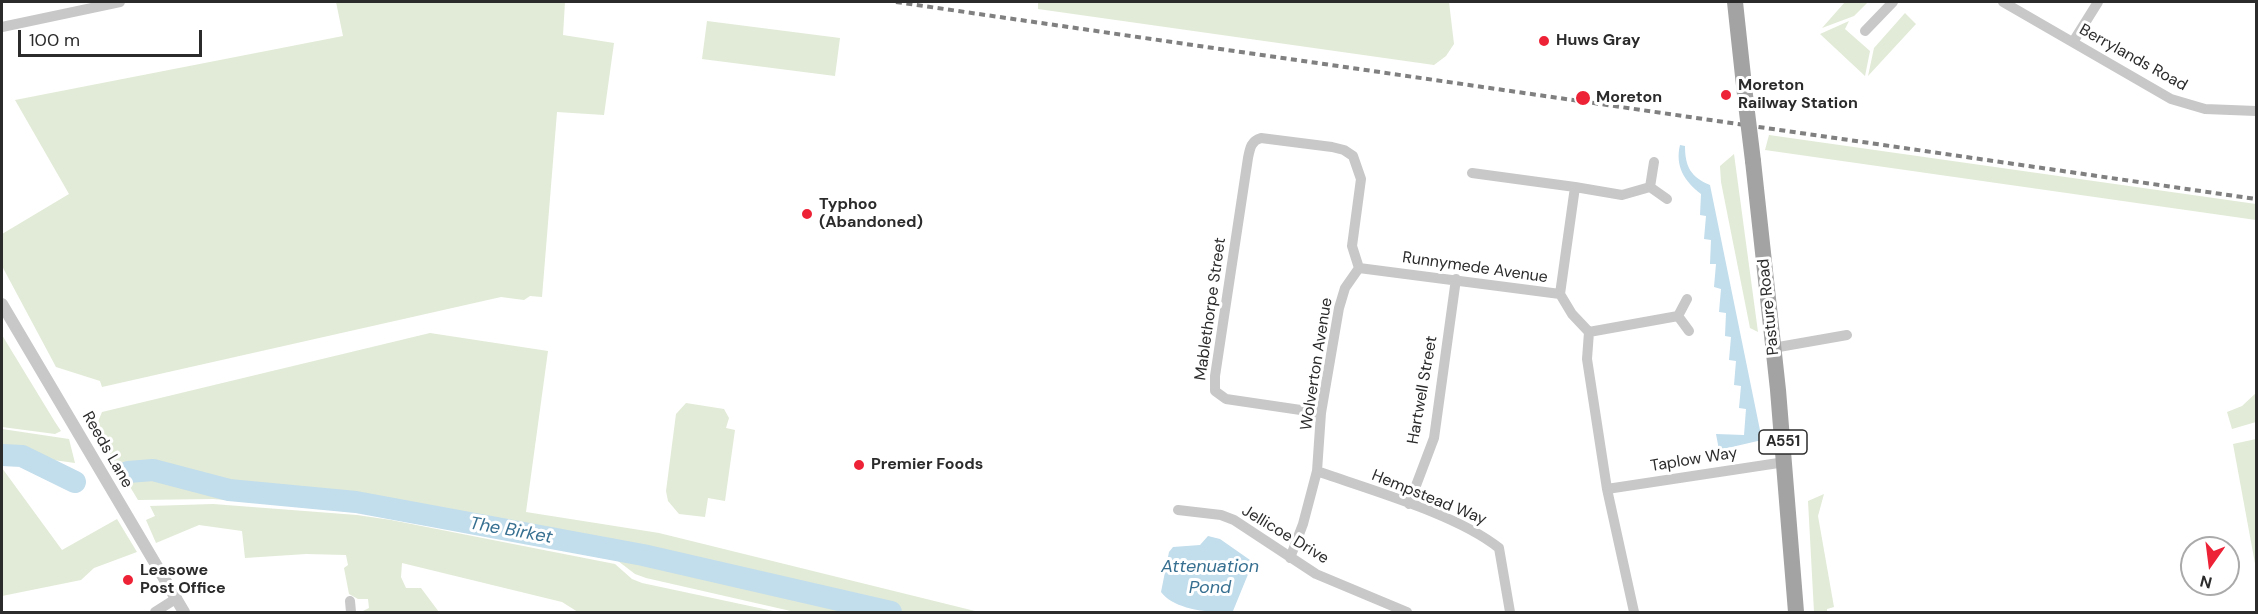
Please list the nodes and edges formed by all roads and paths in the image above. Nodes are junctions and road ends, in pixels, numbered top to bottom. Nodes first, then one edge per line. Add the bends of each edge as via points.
1 (120, 2) edge
2 (1735, 2) edge
3 (1893, 2) edge
4 (2003, 2) edge
5 (2098, 2) edge
6 (2, 27) edge
7 (1865, 31) dead end
8 (2073, 42) junction
9 (2256, 111) edge
10 (1653, 162) dead end
11 (1472, 173) dead end
12 (1575, 187) junction
13 (1650, 187) junction
14 (1667, 199) dead end
15 (1359, 268) junction
16 (1456, 279) junction
17 (1560, 294) junction
18 (1687, 299) dead end
19 (2, 304) edge
20 (1678, 316) junction
21 (1689, 331) dead end
22 (1589, 332) junction
23 (1846, 335) dead end
24 (1773, 348) junction
25 (1321, 413) junction
26 (1785, 462) junction
27 (1317, 471) junction
28 (1607, 489) junction
29 (1409, 504) junction
30 (1178, 510) dead end
31 (1290, 558) junction
32 (177, 598) junction
33 (155, 612) edge
34 (184, 612) edge
35 (1407, 612) edge
36 (1510, 612) edge
37 (1634, 612) edge
38 (1796, 612) edge

1 - 6 street
2 - 24 main road, Pasture Road / A551, bridge
3 - 7 street
4 - 8 street, Berrylands Road
5 - 8 street
8 - 9 street, Berrylands Road via 2182,103 2205,110
10 - 13 street
11 - 12 street
12 - 13 street via 1622,195
12 - 17 street
13 - 14 street
15 - 16 street, Runnymede Avenue
15 - 25 street, Wolverton Avenue via 1345,288 1339,308
15 - 25 street, Mablethorpe Street via 1352,246 1361,179 1353,156 1332,147 1261,138 1252,143 1215,391 1226,399
16 - 17 street, Runnymede Avenue
16 - 29 street, Hartwell Street via 1434,438
17 - 22 street, Runnymede Avenue
18 - 20 street
19 - 32 street, Reeds Lane
20 - 21 street
20 - 22 street
22 - 28 street via 1587,359
23 - 24 street
24 - 26 main road, Pasture Road / A551
25 - 27 street, Wolverton Avenue
26 - 28 street, Taplow Way
26 - 38 main road, Pasture Road / A551
27 - 29 street, Hempstead Way
27 - 31 street, Wolverton Avenue
28 - 37 street
29 - 36 street, Hempstead Way via 1485,536 1499,548
30 - 31 street, Jellicoe Drive via 1234,520
31 - 35 street, Jellicoe Drive via 1316,574
32 - 33 street
32 - 34 street, Reeds Lane

